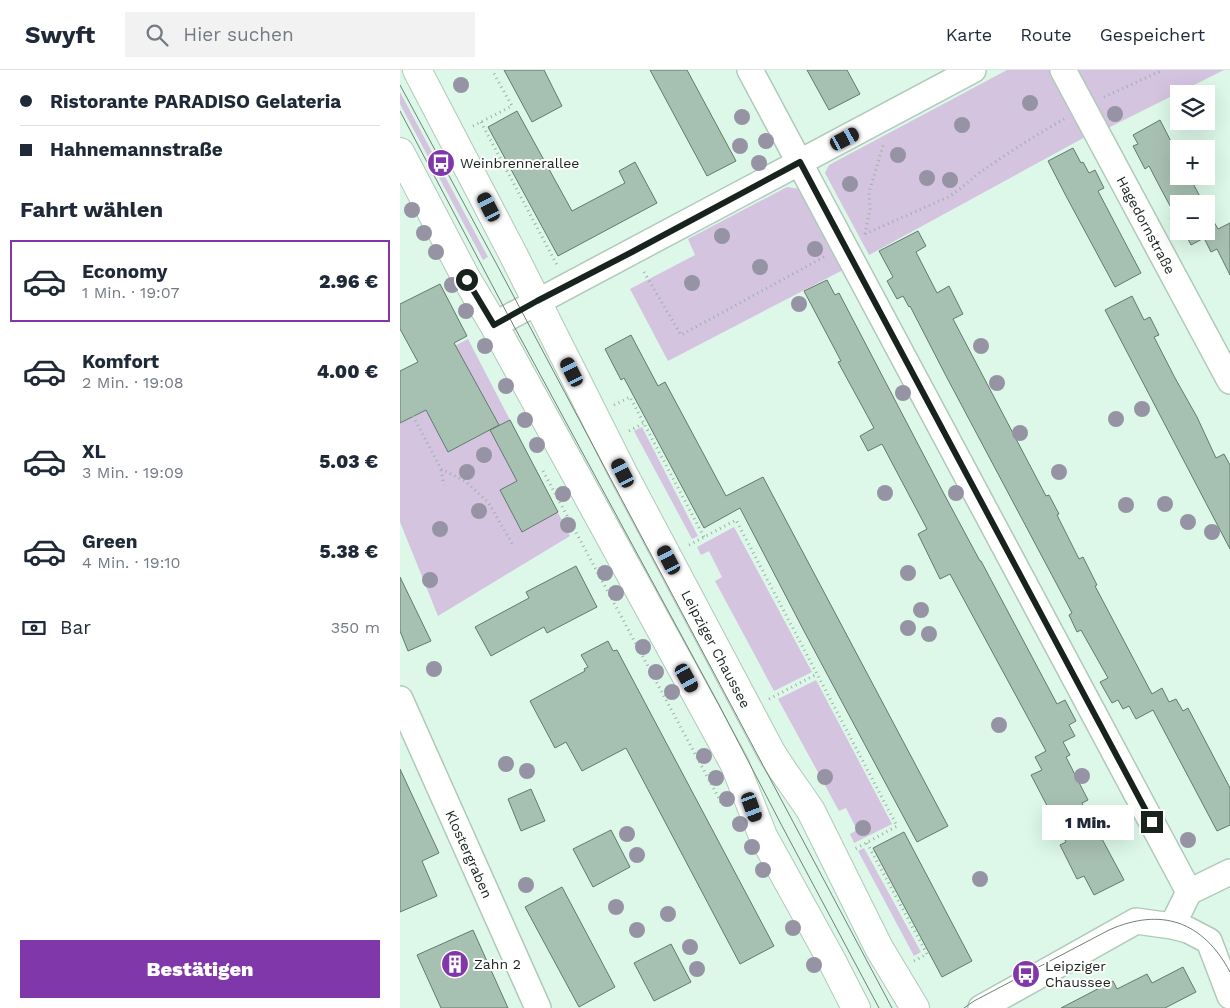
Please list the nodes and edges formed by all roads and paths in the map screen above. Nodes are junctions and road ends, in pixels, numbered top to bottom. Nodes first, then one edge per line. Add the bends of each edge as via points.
1 (417, 70) edge
2 (492, 70) edge
3 (750, 70) edge
4 (973, 70) edge
5 (1063, 70) edge
6 (1163, 70) edge
7 (1083, 108) junction
8 (895, 112) junction
9 (481, 122) junction
10 (467, 129) dead end
11 (400, 152) edge
12 (800, 162) junction
13 (855, 240) junction
14 (632, 252) junction
15 (568, 285) junction
16 (537, 301) junction
17 (494, 325) junction
18 (1230, 381) edge
19 (607, 409) dead end
20 (413, 416) dead end
21 (644, 423) junction
22 (629, 431) dead end
23 (539, 463) dead end
24 (441, 469) junction
25 (444, 485) dead end
26 (704, 537) junction
27 (698, 541) dead end
28 (513, 545) dead end
29 (817, 674) junction
30 (779, 694) dead end
31 (400, 699) edge
32 (726, 811) dead end
33 (866, 843) junction
34 (852, 850) dead end
35 (1230, 872) edge
36 (1189, 892) junction
37 (1172, 926) junction
38 (913, 962) dead end
39 (1230, 996) edge
40 (538, 1008) edge
41 (856, 1008) edge
42 (915, 1008) edge
43 (981, 1008) edge

1 - 16 main road, Leipziger Chaussee
2 - 9 path via 512,106
3 - 12 street
4 - 8 street
5 - 7 street, Hagedornstraße
6 - 7 path
7 - 13 path via 976,175 953,195
7 - 18 street, Hagedornstraße
8 - 12 street
8 - 13 path via 868,192 870,209
9 - 10 path
9 - 15 path
11 - 17 main road
12 - 13 street
12 - 14 street
13 - 14 path via 681,335
13 - 36 street
14 - 15 street
15 - 16 street
16 - 17 street
16 - 42 main road, Leipziger Chaussee via 623,473 771,752 811,811 879,948
17 - 41 main road via 735,765 763,836
19 - 21 path via 630,396
20 - 24 path
21 - 22 path
21 - 26 path
23 - 32 path
24 - 25 path
24 - 28 path via 465,481 488,502
26 - 27 path
26 - 29 path via 736,520
29 - 30 path
29 - 33 path via 897,826
31 - 40 street, Klostergraben
33 - 34 path
33 - 38 path via 927,954
35 - 36 street
36 - 37 street
37 - 39 street via 1188,930 1209,942
37 - 43 street via 1136,921

